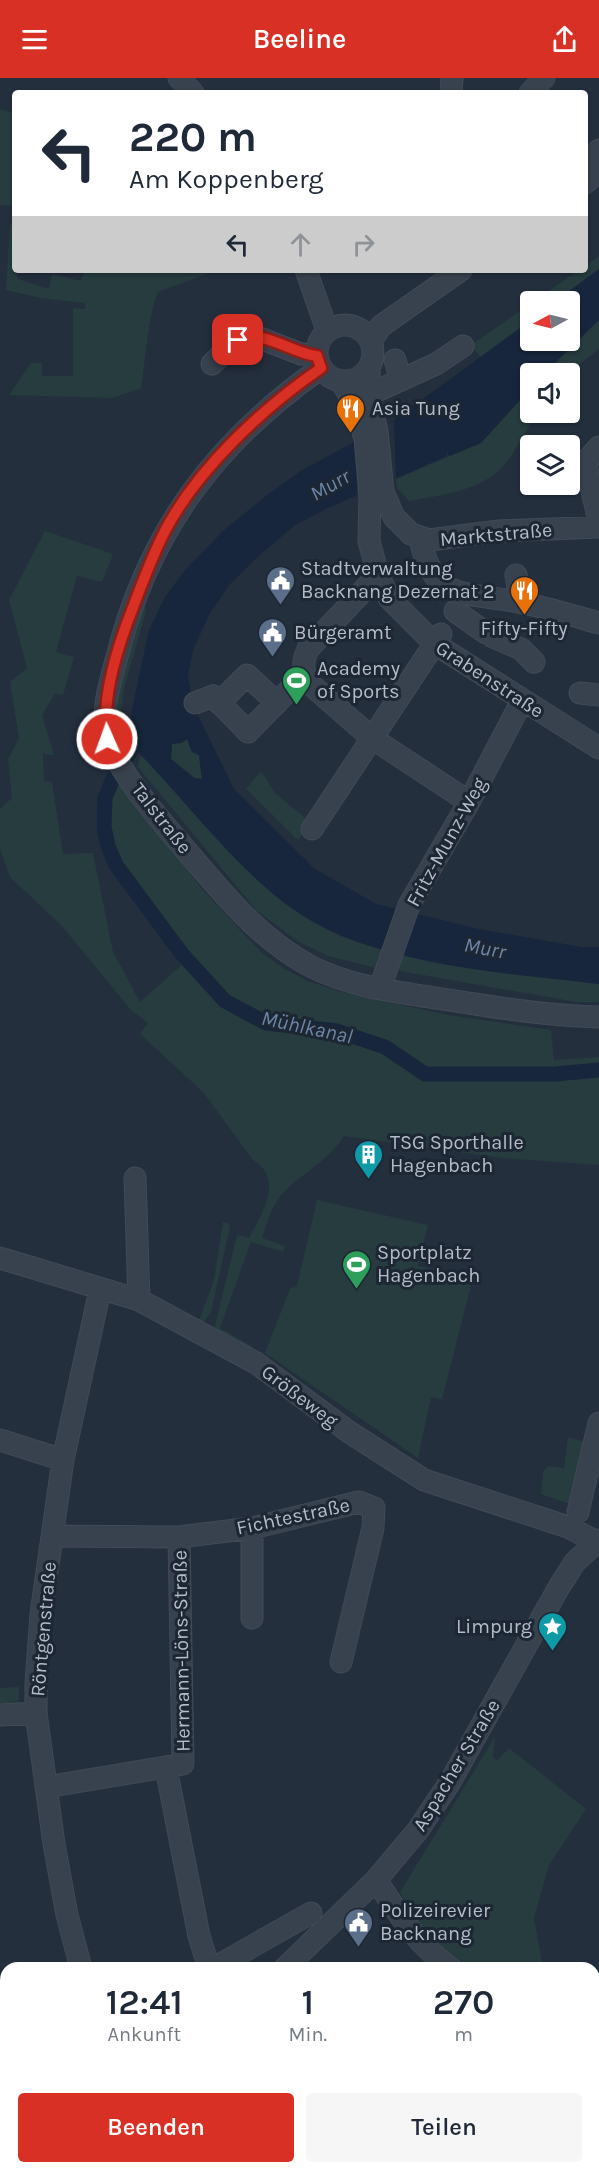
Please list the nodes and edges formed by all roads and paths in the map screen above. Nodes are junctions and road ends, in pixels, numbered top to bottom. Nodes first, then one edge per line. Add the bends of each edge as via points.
1 (179, 78) edge
2 (544, 78) edge
3 (189, 90) edge
4 (533, 90) edge
5 (599, 150) edge
6 (588, 160) edge
7 (307, 273) edge
8 (435, 273) edge
9 (457, 273) edge
10 (352, 325) junction
11 (327, 330) junction
12 (371, 341) junction
13 (463, 346) dead end
14 (319, 362) junction
15 (212, 364) dead end
16 (369, 369) junction
17 (341, 381) junction
18 (355, 401) junction
19 (599, 447) edge
20 (580, 472) edge
21 (580, 476) edge
22 (376, 494) junction
23 (599, 520) edge
24 (599, 527) edge
25 (420, 539) junction
26 (378, 575) junction
27 (516, 575) dead end
28 (521, 603) junction
29 (456, 606) junction
30 (599, 623) edge
31 (438, 639) junction
32 (534, 662) dead end
33 (304, 675) junction
34 (522, 701) junction
35 (195, 703) dead end
36 (219, 703) junction
37 (277, 703) junction
38 (372, 738) junction
39 (599, 748) edge
40 (469, 802) junction
41 (312, 829) dead end
42 (380, 988) junction
43 (599, 1017) edge
44 (135, 1178) dead end
45 (0, 1258) edge
46 (100, 1290) junction
47 (139, 1300) junction
48 (599, 1423) edge
49 (0, 1440) edge
50 (63, 1461) junction
51 (578, 1512) dead end
52 (252, 1528) junction
53 (53, 1536) junction
54 (179, 1537) junction
55 (598, 1541) edge
56 (252, 1618) dead end
57 (341, 1662) dead end
58 (36, 1713) junction
59 (0, 1715) edge
60 (175, 1766) junction
61 (46, 1787) junction
62 (376, 1880) junction
63 (311, 1913) dead end
64 (79, 1962) edge
65 (210, 1962) edge
66 (223, 1962) edge
67 (291, 1962) edge
68 (442, 1962) edge

1 - 3 street
2 - 4 street
5 - 6 street
7 - 11 street
8 - 10 street via 364,321
9 - 12 street via 381,326
10 - 11 street
10 - 12 street via 365,332
11 - 14 street via 320,339
12 - 16 street
13 - 18 street via 436,364 398,370
14 - 15 street via 248,336 233,343
14 - 17 street via 332,378
14 - 42 street, Talstraße via 213,464 165,531 122,639 110,684 105,725 115,756 130,778 238,912 273,944 312,967
16 - 17 street via 357,379
16 - 18 street
17 - 18 street
18 - 22 street via 371,434
19 - 20 street
21 - 23 street
22 - 25 street, Marktstraße via 394,517
22 - 26 street, Grabenstraße via 369,541
24 - 25 street, Marktstraße
25 - 29 street via 425,561
26 - 31 street, Grabenstraße via 389,598
26 - 33 street via 325,617 304,658
27 - 28 street
28 - 29 street
28 - 30 street
29 - 32 street via 486,633 521,649
31 - 34 street, Grabenstraße
31 - 38 street
33 - 37 street
33 - 38 street
34 - 39 street, Grabenstraße
34 - 40 street, Fritz-Munz-Weg
35 - 36 street via 213,696
36 - 37 street via 247,675
36 - 37 street via 248,732
38 - 40 street
38 - 41 street
40 - 42 street, Fritz-Munz-Weg via 408,908
42 - 43 street, Talstraße via 542,1013
44 - 47 street
45 - 46 street, Größeweg
46 - 47 street, Größeweg
46 - 50 street, Röntgenstraße
47 - 55 street, Größeweg via 256,1363 348,1432 424,1480 568,1527
48 - 51 street
49 - 50 street
50 - 53 street, Röntgenstraße
52 - 54 street, Fichtestraße
52 - 56 street
52 - 57 street, Fichtestraße via 359,1502 374,1508 373,1528
53 - 54 street, Fichtestraße
53 - 58 street, Röntgenstraße via 41,1614
54 - 60 street, Hermann-Löns-Straße
55 - 62 street, Aspacher Straße via 575,1562 559,1587 444,1791 398,1857
58 - 59 street
58 - 61 street, Röntgenstraße
60 - 61 street
60 - 65 street, Hermann-Löns-Straße via 199,1936
61 - 64 street, Röntgenstraße via 67,1915
62 - 67 street, Aspacher Straße
62 - 68 street via 406,1928
63 - 66 street

